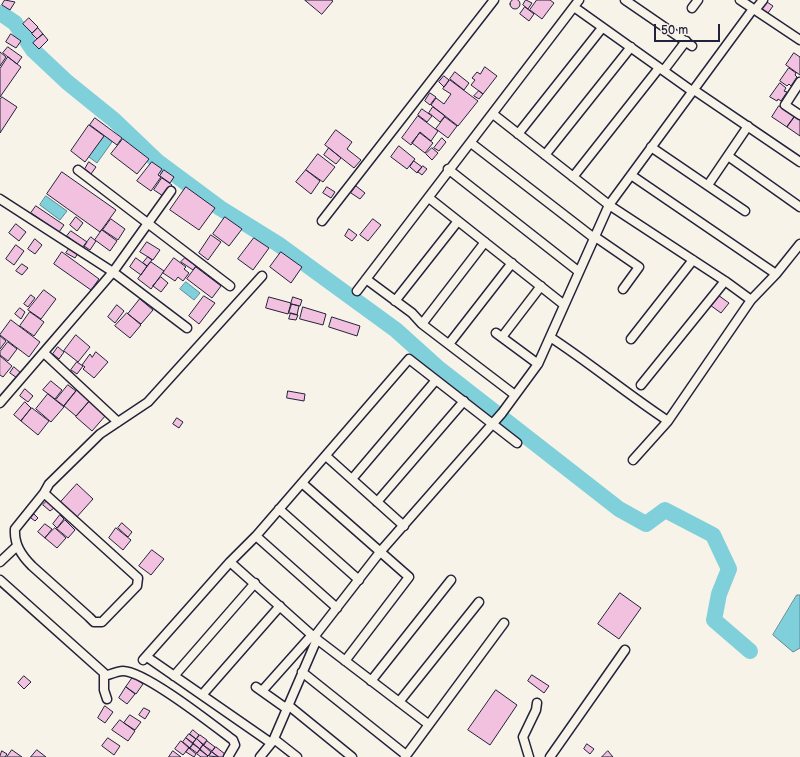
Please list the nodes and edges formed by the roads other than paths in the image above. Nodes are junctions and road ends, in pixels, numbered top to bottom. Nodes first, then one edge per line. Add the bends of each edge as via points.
1 (494, 0) edge
2 (579, 0) edge
3 (625, 0) edge
4 (698, 0) edge
5 (740, 0) edge
6 (763, 0) edge
7 (574, 7) junction
8 (692, 8) dead end
9 (754, 9) junction
10 (602, 28) junction
11 (800, 40) edge
12 (631, 48) junction
13 (661, 69) junction
14 (800, 82) edge
15 (693, 91) junction
16 (493, 114) junction
17 (800, 115) edge
18 (748, 126) junction
19 (518, 134) junction
20 (471, 143) junction
21 (651, 147) junction
22 (545, 155) junction
23 (728, 156) junction
24 (800, 162) edge
25 (78, 170) dead end
26 (449, 170) junction
27 (631, 175) junction
28 (573, 177) junction
29 (708, 186) junction
30 (171, 191) dead end
31 (0, 198) edge
32 (429, 198) junction
33 (609, 205) junction
34 (800, 207) edge
35 (745, 211) dead end
36 (322, 221) dead end
37 (458, 221) junction
38 (149, 223) junction
39 (594, 237) junction
40 (485, 242) junction
41 (800, 244) edge
42 (693, 260) junction
43 (512, 264) junction
44 (578, 271) junction
45 (113, 272) junction
46 (776, 274) junction
47 (262, 276) dead end
48 (366, 280) junction
49 (725, 281) junction
50 (230, 286) dead end
51 (541, 286) junction
52 (623, 289) dead end
53 (357, 291) dead end
54 (751, 300) junction
55 (395, 301) junction
56 (563, 304) junction
57 (422, 324) junction
58 (187, 328) dead end
59 (550, 337) junction
60 (632, 339) dead end
61 (449, 344) junction
62 (44, 353) junction
63 (538, 364) junction
64 (436, 380) junction
65 (641, 385) dead end
66 (515, 395) junction
67 (464, 401) junction
68 (0, 403) edge
69 (668, 420) junction
70 (118, 422) junction
71 (494, 423) junction
72 (517, 443) dead end
73 (326, 456) junction
74 (633, 460) dead end
75 (352, 479) junction
76 (302, 483) junction
77 (44, 493) junction
78 (377, 502) junction
79 (279, 509) junction
80 (404, 526) junction
81 (256, 536) junction
82 (17, 546) junction
83 (380, 552) junction
84 (0, 562) edge
85 (230, 562) junction
86 (0, 580) edge
87 (359, 580) junction
88 (451, 580) dead end
89 (254, 583) junction
90 (479, 602) dead end
91 (280, 606) junction
92 (337, 608) junction
93 (504, 623) dead end
94 (314, 637) junction
95 (625, 650) dead end
96 (345, 661) junction
97 (302, 672) junction
98 (105, 676) junction
99 (174, 676) junction
100 (372, 681) junction
101 (202, 695) junction
102 (107, 700) dead end
103 (399, 702) junction
104 (537, 703) dead end
105 (287, 707) junction
106 (428, 724) junction
107 (272, 741) junction
108 (406, 756) edge
109 (228, 757) edge
110 (260, 757) edge
111 (297, 757) edge
112 (352, 757) edge
113 (529, 757) edge
114 (550, 757) edge

1 - 36 street
2 - 7 street
3 - 13 street via 689,43
4 - 8 street
5 - 9 street
6 - 9 street
7 - 10 street
7 - 16 street
9 - 11 street
9 - 15 street
10 - 12 street
10 - 19 street
12 - 13 street
12 - 22 street
13 - 15 street
13 - 28 street
14 - 17 street via 785,105
15 - 18 street
15 - 21 street
16 - 19 street
16 - 20 street
18 - 23 street
18 - 24 street
19 - 22 street
20 - 26 street
20 - 39 street
21 - 27 street
21 - 29 street
22 - 28 street
23 - 29 street
23 - 34 street
25 - 38 street
26 - 32 street
26 - 44 street
27 - 33 street
27 - 46 street
28 - 33 street
29 - 35 street
30 - 38 street
31 - 45 street
32 - 37 street
32 - 48 street
33 - 39 street
33 - 42 street
37 - 40 street
37 - 55 street
38 - 45 street
38 - 50 street
39 - 44 street
39 - 52 street via 639,267
40 - 43 street
40 - 57 street
41 - 46 street
42 - 49 street
42 - 60 street
43 - 51 street
43 - 61 street
44 - 56 street
45 - 58 street
45 - 62 street
46 - 54 street
47 - 70 street via 148,402
48 - 53 street
48 - 55 street
49 - 54 street
49 - 65 street
51 - 56 street
51 - 63 street via 499,335
54 - 69 street
55 - 57 street
56 - 59 street
57 - 61 street
59 - 63 street
59 - 69 street via 588,362 634,399
61 - 66 street
62 - 68 street
62 - 70 street
63 - 66 street
64 - 67 street
64 - 73 street via 409,359
64 - 75 street
66 - 71 street
67 - 71 street
67 - 78 street
69 - 74 street
70 - 77 street via 100,434 49,484
71 - 72 street
71 - 80 street
73 - 75 street
73 - 76 street
75 - 78 street
76 - 79 street
76 - 83 street
77 - 82 street via 15,529
77 - 82 street via 135,574 137,586 107,620 94,622 32,566
78 - 80 street
79 - 81 street
79 - 87 street
80 - 83 street
81 - 85 street
81 - 92 street
82 - 84 street
83 - 87 street
83 - 96 street via 409,578
85 - 89 street
85 - 99 street via 145,658
86 - 98 street via 94,663
87 - 92 street
88 - 100 street
89 - 91 street
89 - 99 street
90 - 103 street
91 - 94 street
91 - 101 street
92 - 94 street
93 - 106 street
94 - 96 street
94 - 97 street
94 - 105 street via 259,689
95 - 114 street
96 - 100 street
97 - 105 street
97 - 108 street
98 - 102 street via 104,690
98 - 109 street via 124,671 139,676 169,694 233,740 235,745
99 - 101 street
100 - 103 street
101 - 107 street
103 - 106 street
104 - 113 street via 523,737
105 - 107 street
105 - 112 street
106 - 108 street
107 - 110 street
107 - 111 street

